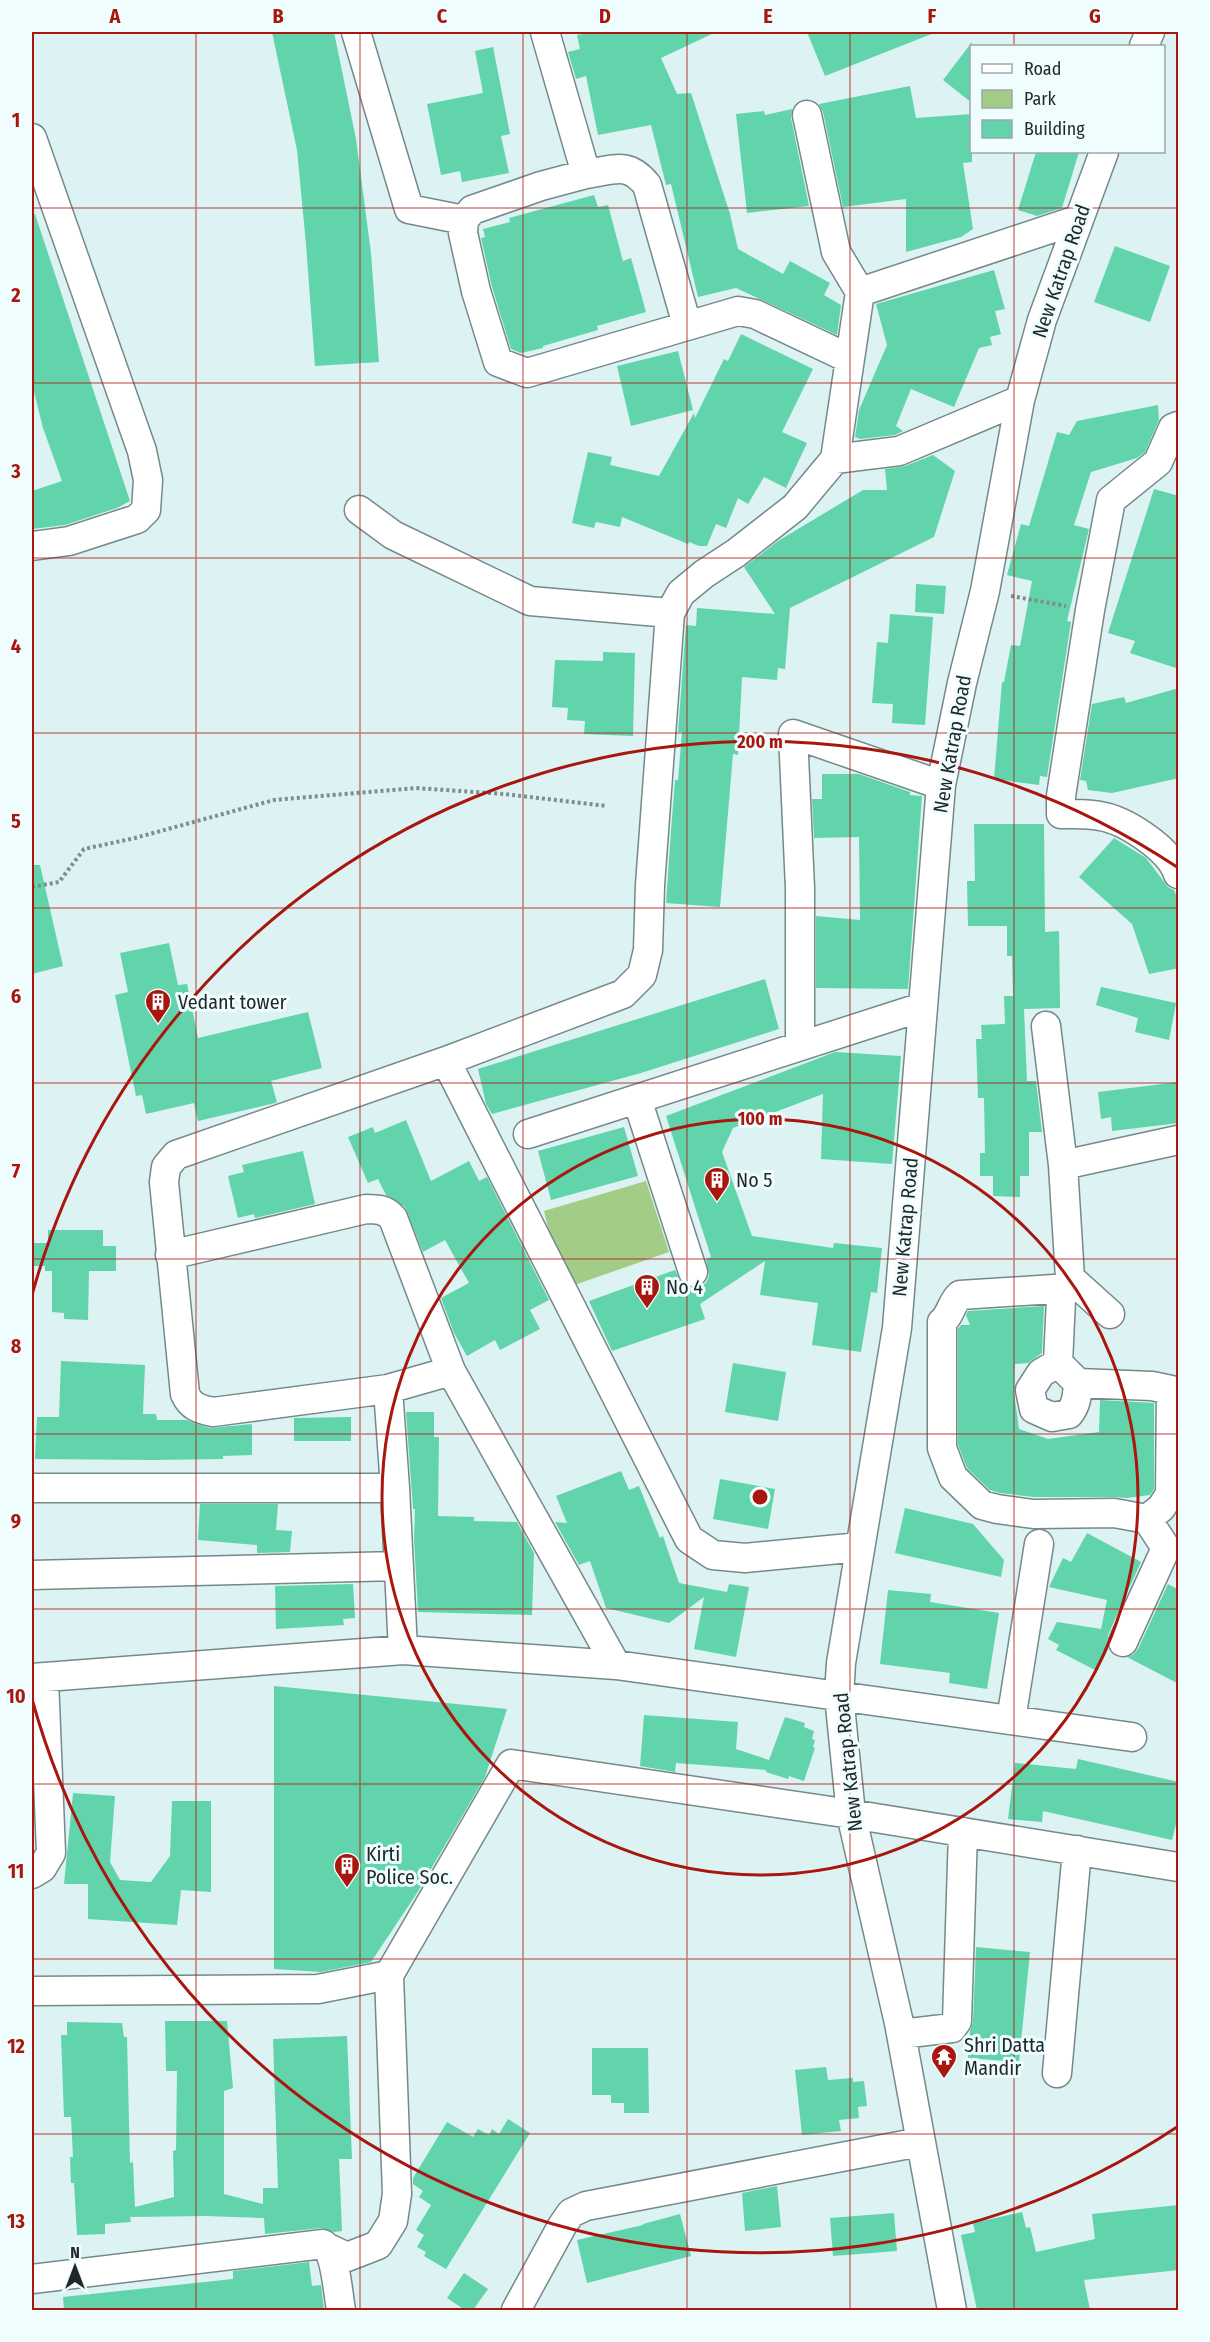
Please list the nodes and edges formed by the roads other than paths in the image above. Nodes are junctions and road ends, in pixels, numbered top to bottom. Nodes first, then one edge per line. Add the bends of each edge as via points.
1 (356, 32) edge
2 (545, 32) edge
3 (807, 115) dead end
4 (32, 138) edge
5 (1104, 153) edge
6 (586, 174) junction
7 (464, 220) junction
8 (1077, 220) junction
9 (860, 292) junction
10 (687, 325) junction
11 (850, 359) junction
12 (1020, 400) junction
13 (1179, 426) edge
14 (835, 459) junction
15 (359, 510) dead end
16 (32, 546) edge
17 (670, 613) junction
18 (941, 785) junction
19 (1178, 872) edge
20 (922, 1006) junction
21 (1046, 1026) dead end
22 (800, 1045) junction
23 (446, 1061) junction
24 (637, 1099) junction
25 (528, 1134) dead end
26 (1179, 1140) edge
27 (1064, 1165) junction
28 (170, 1255) junction
29 (693, 1272) dead end
30 (1110, 1314) dead end
31 (1058, 1364) junction
32 (451, 1371) junction
33 (1078, 1383) junction
34 (388, 1389) junction
35 (32, 1488) edge
36 (395, 1488) junction
37 (1162, 1511) edge
38 (1039, 1544) dead end
39 (861, 1547) junction
40 (1172, 1548) edge
41 (399, 1566) junction
42 (32, 1575) edge
43 (1123, 1642) dead end
44 (403, 1650) junction
45 (616, 1665) junction
46 (38, 1678) edge
47 (839, 1696) junction
48 (1011, 1720) junction
49 (1132, 1737) dead end
50 (850, 1814) junction
51 (963, 1832) junction
52 (1077, 1850) junction
53 (1179, 1867) edge
54 (32, 1874) edge
55 (390, 1975) junction
56 (32, 1991) edge
57 (901, 2034) junction
58 (1057, 2073) dead end
59 (920, 2142) junction
60 (328, 2248) junction
61 (32, 2279) edge
62 (341, 2310) edge
63 (516, 2310) edge
64 (952, 2310) edge

1 - 7 street via 409,209
2 - 6 street
3 - 9 street via 836,252
4 - 16 street via 142,451 148,480 146,510 137,519 69,541
5 - 8 street, New Katrap Road
6 - 7 street via 472,210
6 - 10 street via 624,169 637,172 647,185
7 - 10 street via 463,233 476,291 498,362 510,368 526,373
8 - 9 street
8 - 12 street, New Katrap Road via 1042,320
9 - 11 street
10 - 11 street via 738,311 755,314
11 - 14 street
12 - 14 street via 899,451
12 - 18 street, New Katrap Road via 985,591
13 - 19 street via 1173,428 1158,462 1111,500 1061,796 1061,814 1101,816 1129,827 1156,844
14 - 17 street via 795,507 681,593
15 - 17 street via 393,535 530,601
17 - 23 street via 648,950 642,975 623,994
18 - 20 street, New Katrap Road
18 - 22 street via 793,735 800,888
20 - 22 street
20 - 39 street, New Katrap Road via 897,1328
21 - 27 street
22 - 24 street
23 - 28 street via 176,1155 165,1167 164,1182
23 - 39 street via 688,1539 713,1555 745,1558
24 - 25 street
24 - 29 street
26 - 27 street
27 - 30 street via 1070,1278
28 - 32 street via 379,1209 393,1218
28 - 34 street via 185,1394 197,1409 213,1412
31 - 33 street
31 - 33 street via 1041,1373 1030,1390 1034,1409 1052,1417 1069,1414 1075,1407
31 - 37 street via 1061,1299 1054,1289 960,1295 955,1300 949,1317 942,1323 942,1448 953,1477 982,1505 997,1509 1033,1514
32 - 34 street
32 - 45 street
33 - 37 street via 1171,1390 1170,1494
34 - 36 street
35 - 36 street
36 - 41 street
37 - 40 street
38 - 48 street
39 - 47 street, New Katrap Road
40 - 43 street
41 - 42 street
41 - 44 street
44 - 45 street
44 - 46 street
45 - 47 street
46 - 54 street via 51,1853 42,1868
47 - 48 street
47 - 50 street, New Katrap Road
48 - 49 street
50 - 51 street
50 - 55 street via 511,1764
50 - 57 street, New Katrap Road
51 - 52 street
51 - 57 street via 957,2021 952,2028
52 - 53 street
52 - 58 street
55 - 56 street via 318,1989
55 - 60 street via 398,2194 393,2222 378,2245 347,2257
57 - 59 street, New Katrap Road
59 - 63 street via 586,2206 571,2214 562,2226
59 - 64 street, New Katrap Road
60 - 61 street via 315,2244
60 - 62 street

